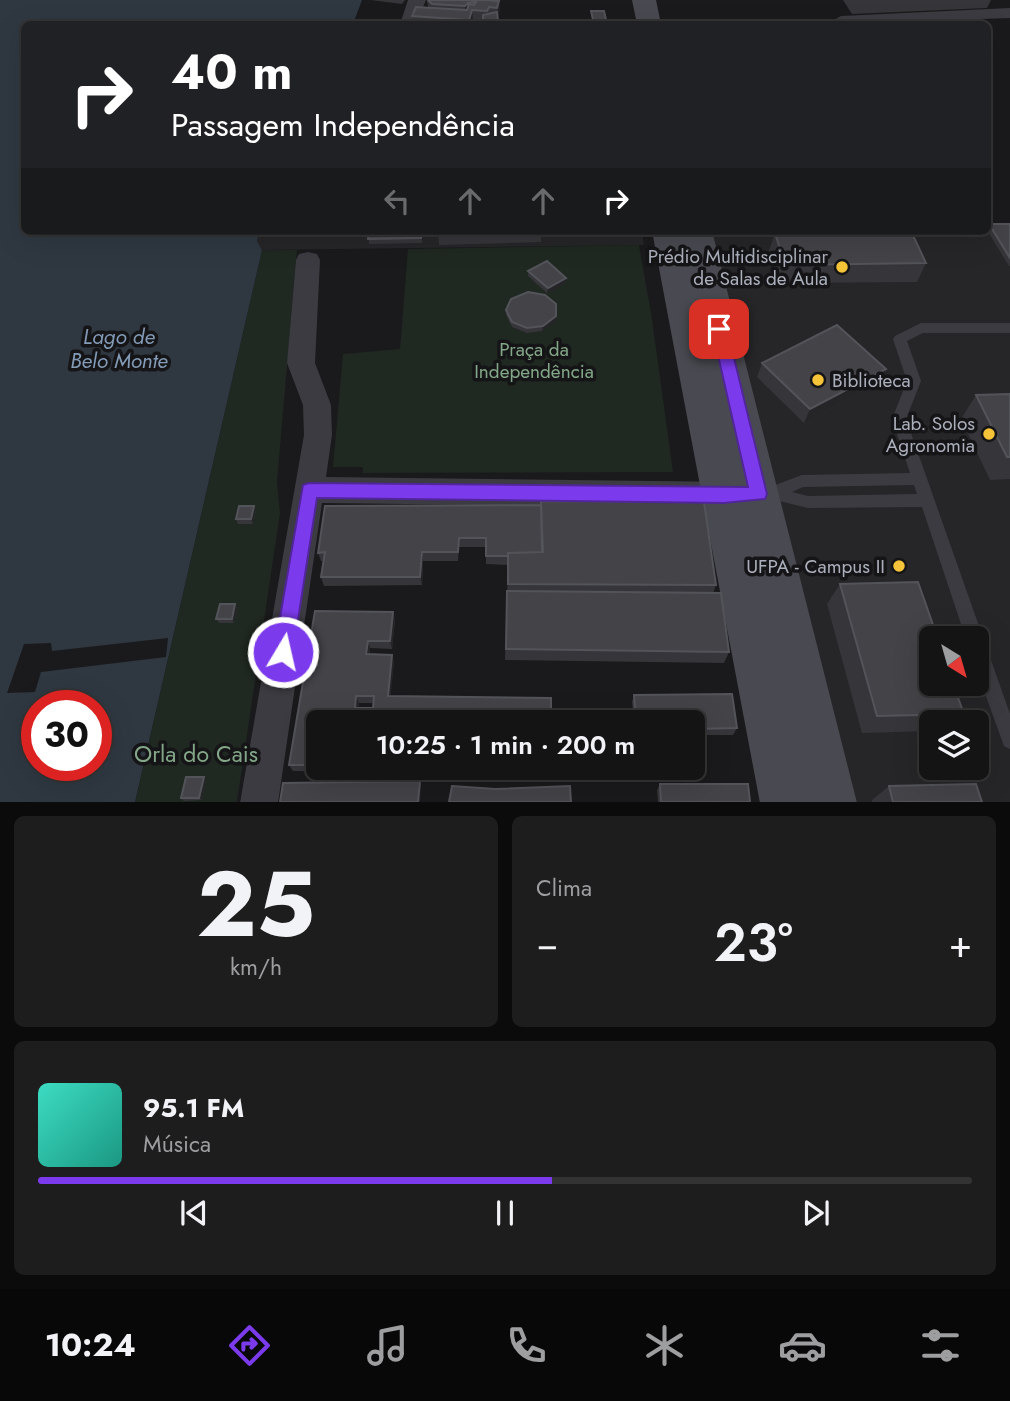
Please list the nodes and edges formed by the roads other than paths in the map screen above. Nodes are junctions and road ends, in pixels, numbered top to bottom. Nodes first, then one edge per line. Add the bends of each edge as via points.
1 (417, 0) edge
2 (621, 0) edge
3 (643, 0) edge
4 (833, 0) edge
5 (1010, 13) edge
6 (409, 21) edge
7 (626, 21) edge
8 (648, 21) edge
9 (840, 21) edge
10 (875, 21) edge
11 (669, 235) edge
12 (697, 235) edge
13 (308, 260) dead end
14 (1010, 328) edge
15 (920, 479) junction
16 (309, 490) junction
17 (751, 494) junction
18 (927, 500) junction
19 (971, 626) edge
20 (989, 679) edge
21 (1010, 740) edge
22 (259, 802) edge
23 (786, 802) edge
24 (831, 802) edge

1 - 6 street
2 - 7 street
3 - 8 street
4 - 9 street
5 - 10 street
11 - 17 street via 683,316
12 - 17 street
13 - 16 street via 301,363 317,405 318,435
14 - 15 lane via 921,328 900,339 914,381 899,419
15 - 17 lane via 802,481
15 - 18 lane
16 - 17 street
16 - 22 street
17 - 18 lane via 808,502
17 - 23 street
17 - 24 street
18 - 19 lane
20 - 21 lane

